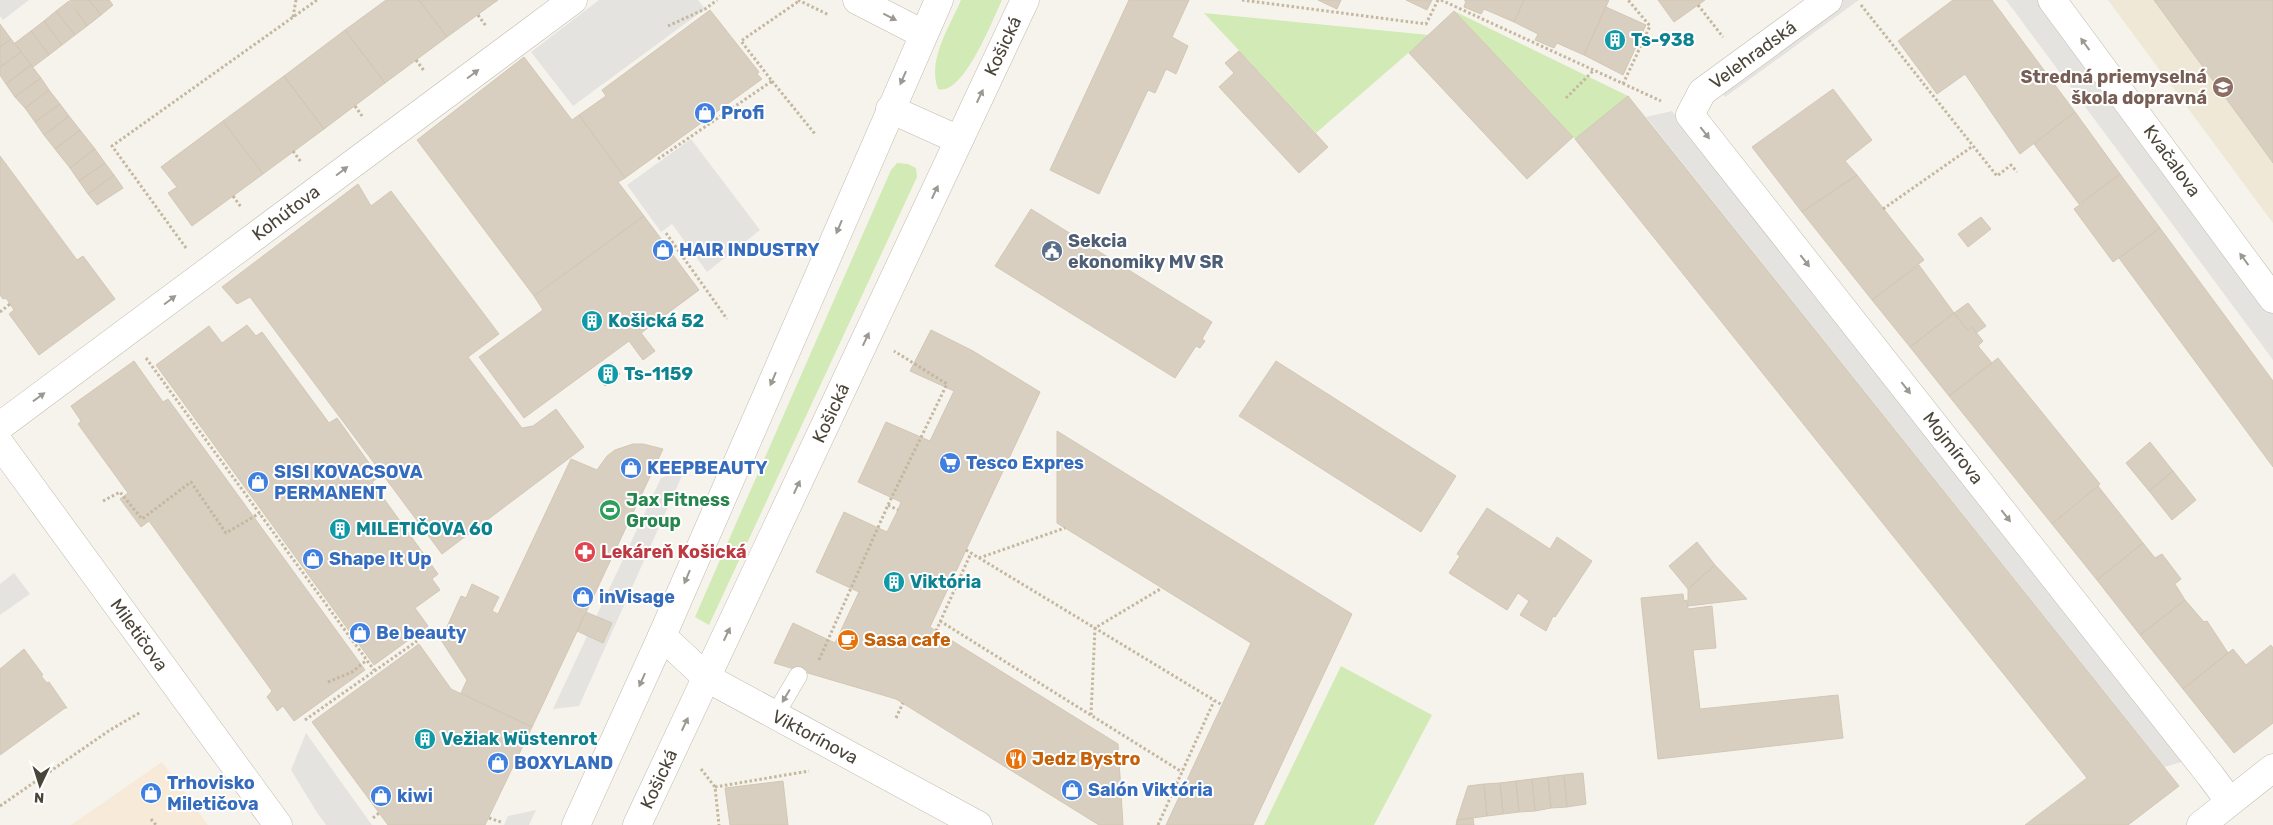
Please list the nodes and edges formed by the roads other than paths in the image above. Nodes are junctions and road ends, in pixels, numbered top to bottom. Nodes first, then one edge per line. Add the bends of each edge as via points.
1 (573, 0) edge
2 (856, 0) edge
3 (938, 0) edge
4 (1025, 0) edge
5 (1828, 0) edge
6 (2052, 0) edge
7 (923, 34) junction
8 (1696, 104) joint
9 (890, 109) junction
10 (959, 140) junction
11 (2273, 298) edge
12 (0, 426) edge
13 (0, 444) edge
14 (662, 636) junction
15 (798, 676) dead end
16 (707, 678) junction
17 (775, 715) junction
18 (2273, 768) edge
19 (2230, 802) junction
20 (278, 825) edge
21 (576, 825) edge
22 (638, 825) edge
23 (978, 825) edge
24 (2201, 825) edge

12 -> 1 street, Kohútova
2 -> 7 street
3 - 7 street
10 -> 4 street, Košická
5 - 8 street, Velehradská
11 -> 6 street, Kvačalova
7 -> 9 street
8 -> 19 street, Mojmírova
9 - 10 street
9 -> 14 street
16 -> 10 street, Košická
13 - 20 street, Miletičova
14 - 16 street, Viktorínova
14 -> 21 street
15 -> 17 lane
16 - 17 street, Viktorínova
22 -> 16 street, Košická
17 - 23 street, Viktorínova
18 - 19 street
19 - 24 street

